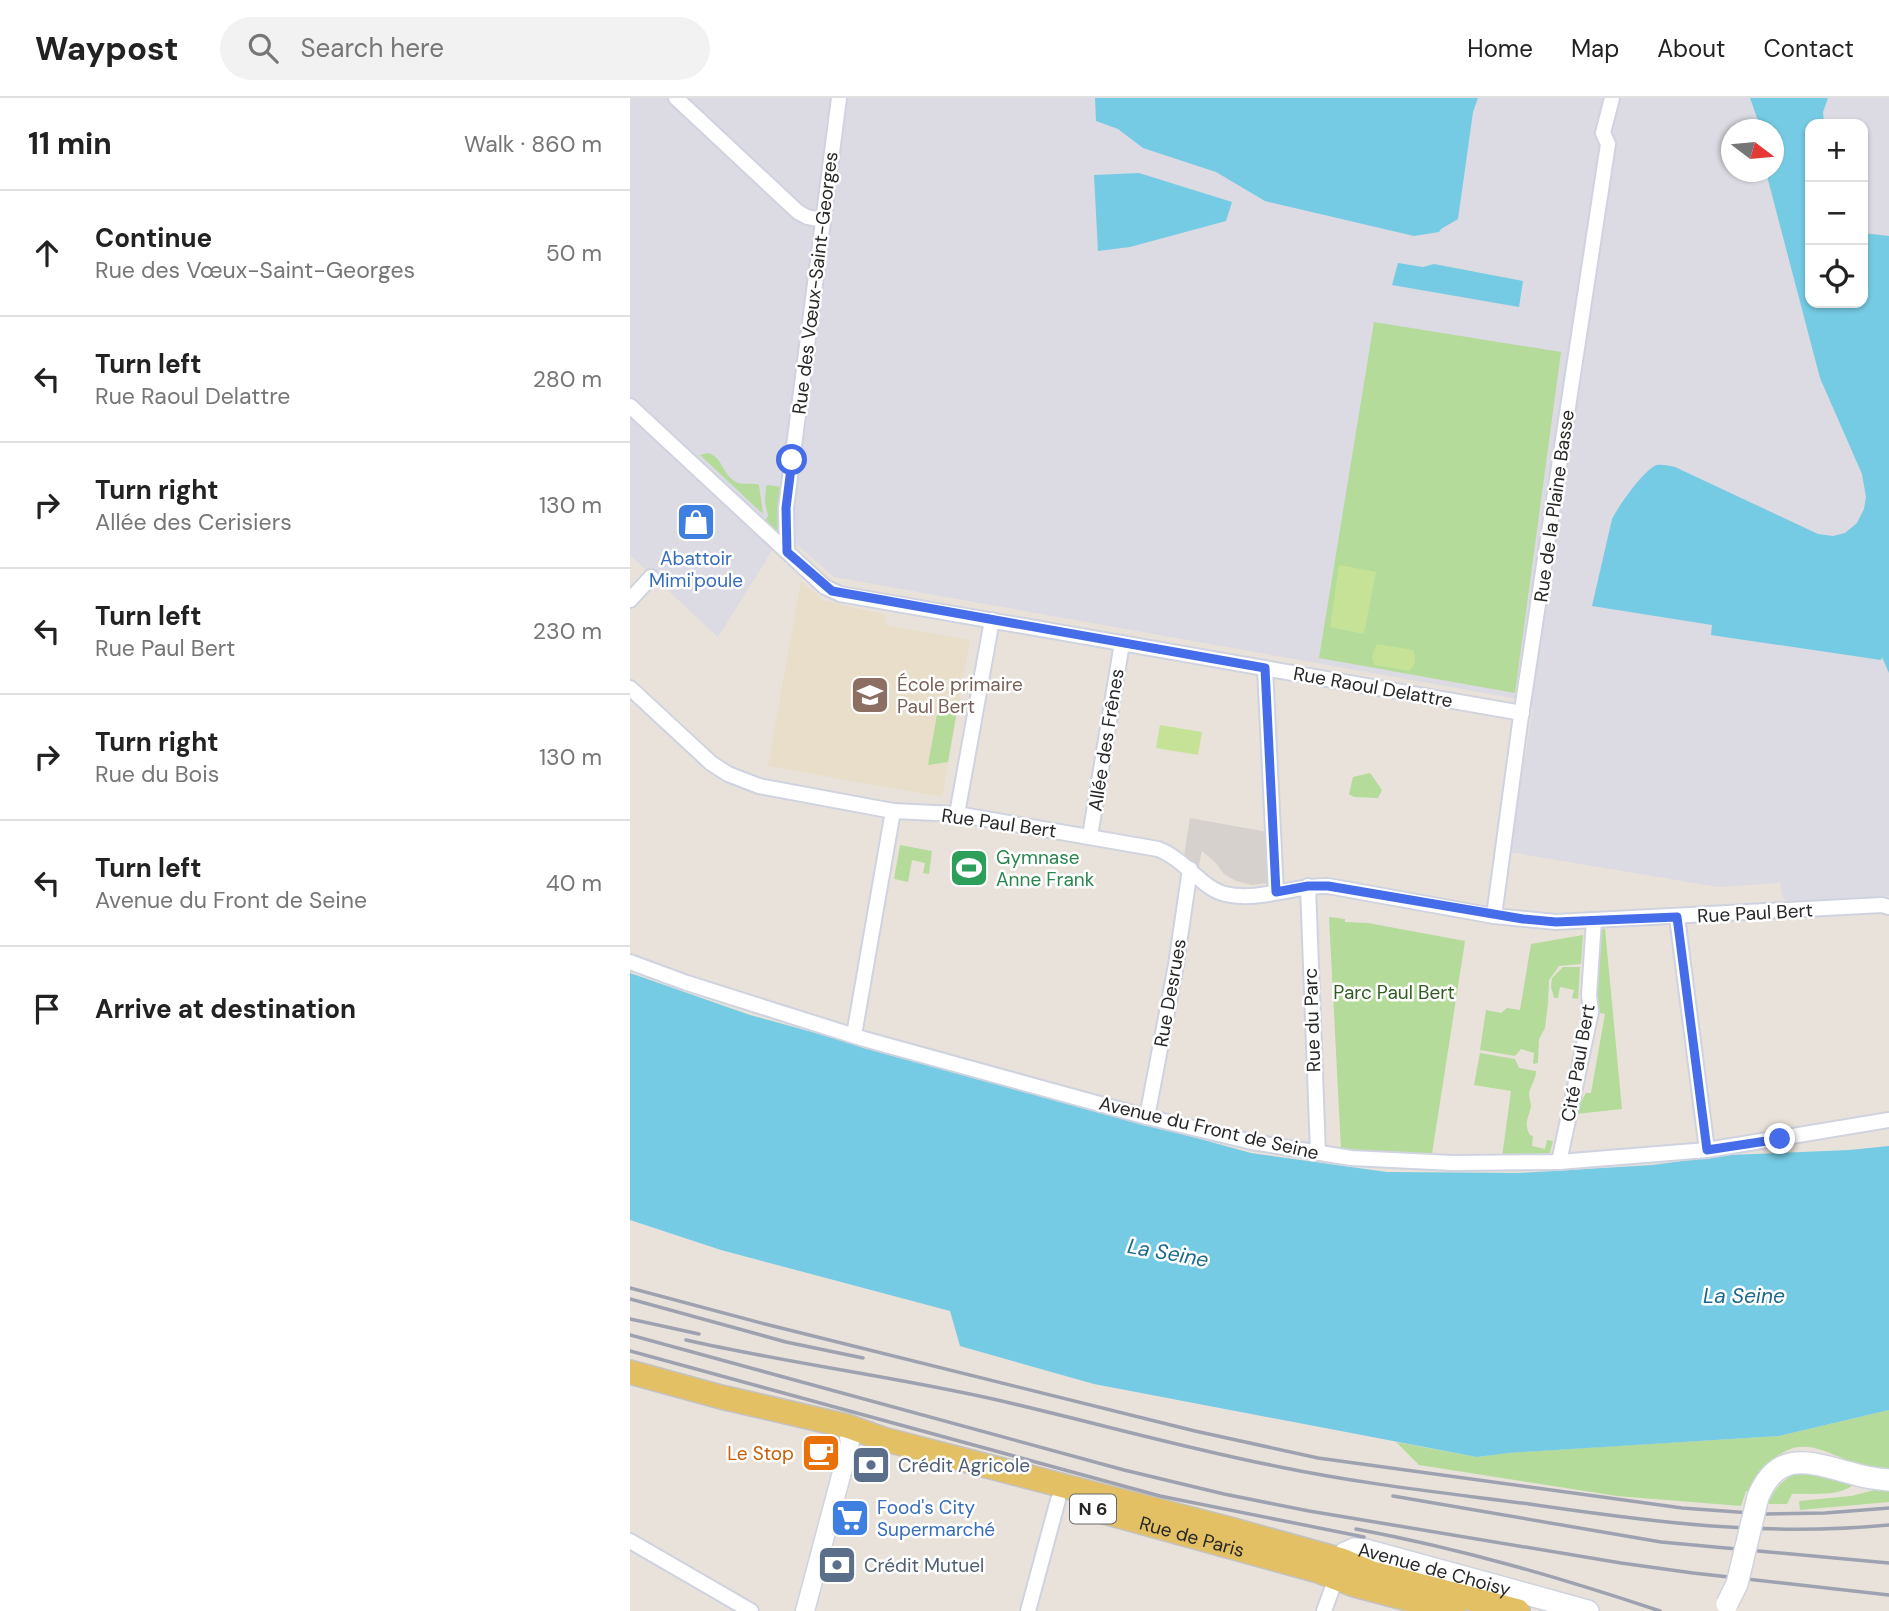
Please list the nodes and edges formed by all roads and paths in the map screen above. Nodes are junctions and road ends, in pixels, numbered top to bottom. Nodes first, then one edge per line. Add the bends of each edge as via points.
1 (676, 98) edge
2 (839, 98) edge
3 (1612, 98) edge
4 (822, 220) junction
5 (630, 406) edge
6 (787, 552) junction
7 (651, 577) dead end
8 (630, 600) edge
9 (992, 620) junction
10 (1122, 643) junction
11 (1265, 668) junction
12 (630, 688) edge
13 (1522, 713) junction
14 (893, 811) junction
15 (957, 814) junction
16 (1090, 836) junction
17 (1190, 869) junction
18 (1308, 886) junction
19 (1276, 892) junction
20 (1889, 907) edge
21 (1494, 916) junction
22 (1677, 917) junction
23 (1594, 920) junction
24 (630, 962) edge
25 (854, 1035) junction
26 (1147, 1117) junction
27 (1889, 1120) edge
28 (1707, 1150) junction
29 (1318, 1153) junction
30 (1559, 1162) junction
31 (630, 1372) edge
32 (630, 1383) edge
33 (849, 1434) junction
34 (1889, 1480) edge
35 (1058, 1500) junction
36 (630, 1541) edge
37 (1339, 1569) junction
38 (1721, 1608) edge
39 (751, 1611) edge
40 (806, 1611) edge
41 (1028, 1611) edge
42 (1324, 1611) edge
43 (1453, 1611) edge
44 (1518, 1611) edge
45 (1588, 1611) edge

1 - 4 street via 799,212
2 - 4 street, Rue des Vœux-Saint-Georges
3 - 13 street, Rue de la Plaine Basse via 1603,133 1608,144
4 - 6 street, Rue des Vœux-Saint-Georges via 786,508
5 - 6 street, Rue Raoul Delattre
6 - 9 street, Rue Raoul Delattre via 825,587 840,594
7 - 8 street
9 - 10 street, Rue Raoul Delattre
9 - 15 street
10 - 11 street, Rue Raoul Delattre
10 - 16 street, Allée des Frênes
11 - 13 street, Rue Raoul Delattre
11 - 19 street
12 - 14 street, Rue Paul Bert via 728,774 777,791
13 - 21 street, Rue de la Plaine Basse
14 - 15 street, Rue Paul Bert
14 - 25 street
15 - 16 street, Rue Paul Bert
16 - 17 street, Rue Paul Bert via 1158,849
17 - 19 street, Rue Paul Bert via 1225,894
17 - 26 street, Rue Desrues
18 - 19 street, Rue Paul Bert
18 - 21 street, Rue Paul Bert
18 - 29 street, Rue du Parc
20 - 22 street, Rue Paul Bert
21 - 23 street, Rue Paul Bert via 1556,922
22 - 23 street, Rue Paul Bert
22 - 28 street
23 - 30 street, Cité Paul Bert via 1591,1012
24 - 25 street, Avenue du Front de Seine
25 - 26 street, Avenue du Front de Seine
26 - 29 street, Avenue du Front de Seine
27 - 28 street, Avenue du Front de Seine
28 - 30 street, Avenue du Front de Seine
29 - 30 street, Avenue du Front de Seine via 1453,1163
31 - 33 main road, N 6
32 - 33 main road, N 6
33 - 35 main road, Rue de Paris / N 6
33 - 37 main road, Rue de Paris / N 6 via 939,1453
33 - 40 street
34 - 38 main road, bridge via 1802,1461 1774,1472 1758,1497 1737,1584
35 - 37 main road, Rue de Paris / N 6 via 1318,1571
35 - 41 street
36 - 39 street
37 - 42 street
37 - 43 main road, Rue de Paris / N 6 via 1354,1585
37 - 44 main road, Rue de Paris / N 6 via 1373,1573
37 - 45 main road, Avenue de Choisy via 1345,1553 1366,1550

